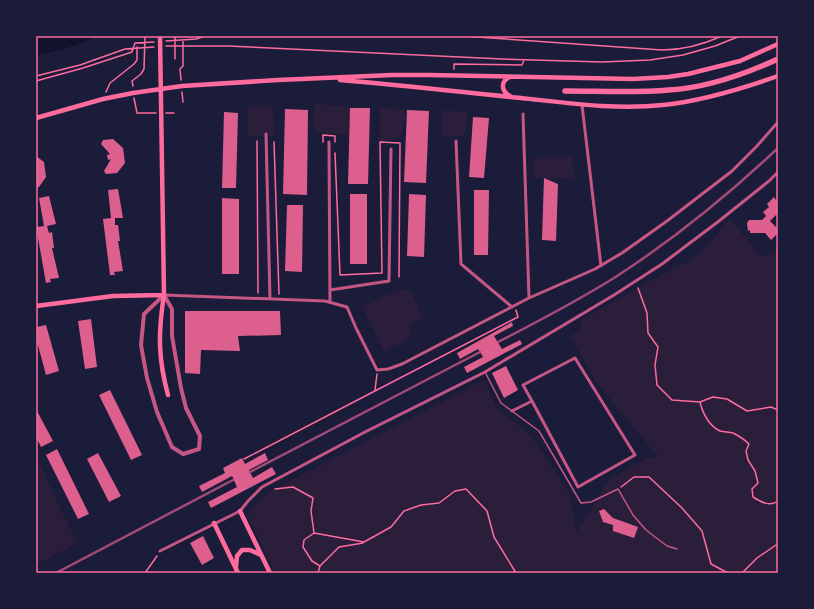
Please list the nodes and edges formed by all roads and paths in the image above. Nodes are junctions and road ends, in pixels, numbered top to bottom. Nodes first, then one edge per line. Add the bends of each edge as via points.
1 (145, 36) edge
2 (160, 36) edge
3 (175, 36) edge
4 (206, 36) edge
5 (462, 36) edge
6 (722, 36) edge
7 (740, 36) edge
8 (183, 40) junction
9 (163, 41) dead end
10 (156, 42) dead end
11 (778, 44) edge
12 (164, 46) dead end
13 (184, 46) junction
14 (137, 47) junction
15 (157, 47) dead end
16 (134, 48) junction
17 (175, 59) dead end
18 (778, 59) edge
19 (524, 60) junction
20 (180, 69) dead end
21 (452, 75) junction
22 (36, 76) edge
23 (516, 76) junction
24 (778, 76) edge
25 (322, 78) junction
26 (36, 81) edge
27 (160, 88) junction
28 (565, 90) dead end
29 (133, 92) junction
30 (511, 97) junction
31 (103, 99) junction
32 (582, 105) junction
33 (161, 113) junction
34 (174, 113) dead end
35 (523, 114) dead end
36 (36, 118) edge
37 (778, 122) edge
38 (266, 134) dead end
39 (257, 141) dead end
40 (456, 141) dead end
41 (274, 142) dead end
42 (329, 142) dead end
43 (323, 143) dead end
44 (335, 144) dead end
45 (391, 149) dead end
46 (335, 152) dead end
47 (778, 172) edge
48 (601, 266) junction
49 (399, 277) dead end
50 (638, 288) dead end
51 (330, 290) junction
52 (164, 295) junction
53 (258, 298) junction
54 (529, 298) junction
55 (270, 299) junction
56 (279, 299) junction
57 (330, 302) junction
58 (36, 306) edge
59 (514, 307) junction
60 (377, 370) junction
61 (485, 372) junction
62 (375, 390) junction
63 (168, 395) dead end
64 (532, 401) junction
65 (700, 402) junction
66 (778, 410) edge
67 (512, 411) junction
68 (244, 459) dead end
69 (275, 489) dead end
70 (618, 489) junction
71 (778, 501) edge
72 (240, 511) junction
73 (214, 523) junction
74 (314, 534) junction
75 (364, 542) junction
76 (778, 545) edge
77 (677, 549) dead end
78 (160, 551) joint
79 (262, 556) junction
80 (320, 566) junction
81 (237, 571) edge
82 (145, 573) edge
83 (270, 573) edge
84 (318, 573) edge
85 (516, 573) edge
86 (728, 573) edge
87 (742, 573) edge

1 - 29 path via 144,70 132,81
2 - 27 main road
3 - 17 path
4 - 8 path
5 - 6 path via 678,50
7 - 19 path via 694,52 650,60
8 - 9 path
8 - 13 path
10 - 16 path via 135,43
11 - 23 main road via 740,61 675,76 633,79
12 - 13 path
13 - 19 path
13 - 20 path via 183,66
14 - 15 path
14 - 16 path
14 - 31 path via 137,60 110,83
16 - 22 path
16 - 26 path via 132,52
18 - 28 highway via 732,77 698,86 670,90
19 - 21 path via 522,65 454,64
21 - 23 main road
21 - 25 main road
23 - 30 main road via 508,78 503,83 503,89
24 - 32 main road via 719,94 664,105
25 - 27 main road
25 - 30 main road
27 - 29 main road
27 - 33 main road
29 - 31 main road
29 - 33 path via 137,112
30 - 32 main road
31 - 36 main road
32 - 48 street
33 - 34 path
33 - 52 main road
35 - 54 street
37 - 48 street via 732,171 667,221
38 - 55 street
39 - 53 path
40 - 59 street via 461,264
41 - 56 path
42 - 51 street
43 - 44 path via 323,135 335,136
45 - 51 street via 389,281
46 - 49 path via 340,275 382,273 380,142 400,143
47 - 61 street via 662,264 571,322
48 - 54 street
50 - 65 path via 647,313 648,333 658,347 654,364 657,386 672,400
51 - 57 street
52 - 52 street via 144,314 141,345 157,412 172,447 183,454 199,449 200,436 186,408 172,336 172,309
52 - 53 street
52 - 58 main road via 113,296
52 - 63 main road via 160,351 162,374
53 - 55 street
54 - 59 street
55 - 56 street
56 - 57 street
57 - 60 street via 346,307
59 - 60 street via 402,364
59 - 62 path via 518,317
60 - 62 path
61 - 67 lane via 501,403
61 - 72 street via 262,487
62 - 68 path
64 - 64 street via 523,385 575,358 635,455 578,487
64 - 67 street
65 - 66 path via 713,397 727,399 747,411 771,408
65 - 71 path via 710,424 720,431 742,437 749,444 746,451 748,460 755,471 758,483 752,489 754,497 763,503 774,504
67 - 70 lane via 538,431 581,504
69 - 74 path via 293,487 312,498
70 - 77 lane via 632,515 646,530 667,546
70 - 86 path via 634,477 649,477 702,531 711,564
72 - 73 street
72 - 79 main road
73 - 78 street
73 - 81 main road
74 - 75 path
74 - 80 path via 304,540 303,547 312,561
75 - 80 path via 339,547
75 - 85 path via 391,527 404,511 420,504 439,503 455,491 466,489 487,512 494,537
76 - 87 path via 757,558
78 - 82 path
79 - 81 main road via 250,550 242,550 237,556
79 - 83 main road
80 - 84 path

